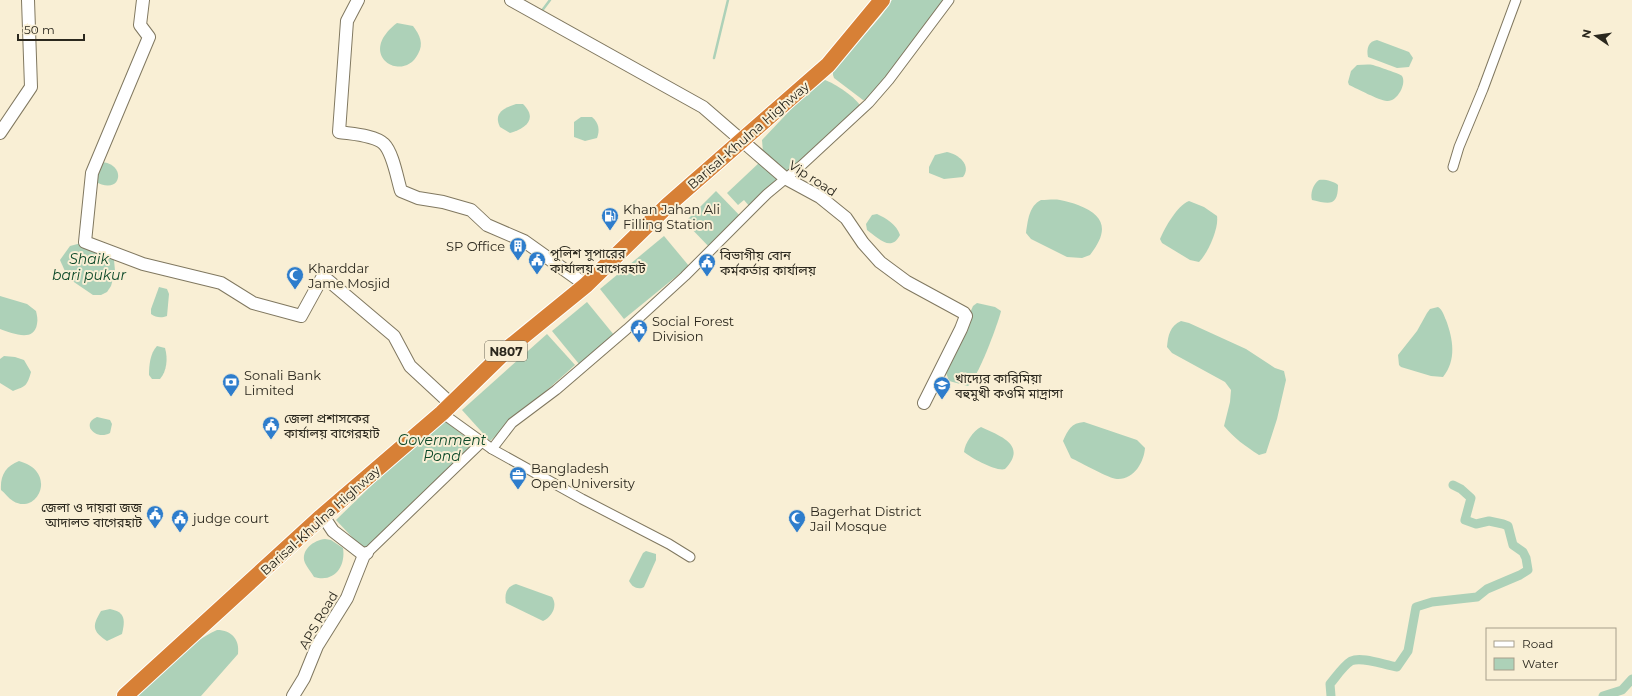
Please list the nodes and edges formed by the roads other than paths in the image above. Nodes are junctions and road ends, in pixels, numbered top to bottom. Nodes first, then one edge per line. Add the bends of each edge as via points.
1 (28, 0) edge
2 (143, 0) edge
3 (358, 0) edge
4 (511, 0) edge
5 (882, 0) edge
6 (950, 0) edge
7 (1516, 0) edge
8 (0, 133) edge
9 (742, 141) junction
10 (1453, 167) dead end
11 (785, 178) junction
12 (586, 285) junction
13 (924, 403) dead end
14 (446, 408) junction
15 (483, 441) junction
16 (492, 448) junction
17 (322, 517) junction
18 (365, 554) junction
19 (690, 557) dead end
20 (125, 696) edge
21 (293, 696) edge

1 - 8 street via 31,87
2 - 14 street via 140,25 149,37 92,173 84,242 143,264 221,283 253,303 301,316 323,276 394,336 410,366
3 - 12 street via 347,21 339,132 371,138 383,144 390,153 401,190 418,198 472,210 488,225 524,241
4 - 9 street, Vip road via 703,107
5 - 9 highway, Barisal-Khulna Highway / N807 via 828,65
6 - 11 street via 869,103
7 - 10 street
9 - 11 street, Vip road
9 - 12 highway, Barisal-Khulna Highway / N807 via 668,205
11 - 13 street, Vip road via 820,197 846,218 880,262 907,282 966,315
11 - 16 street via 627,329 556,390 512,423
12 - 14 highway, Barisal-Khulna Highway / N807 via 511,346
14 - 15 street
14 - 17 highway, Barisal-Khulna Highway / N807
15 - 16 street
15 - 18 street
16 - 19 street
17 - 18 street via 333,531
17 - 20 highway, Barisal-Khulna Highway / N807
18 - 21 street, APS Road via 347,598 317,646 304,678

